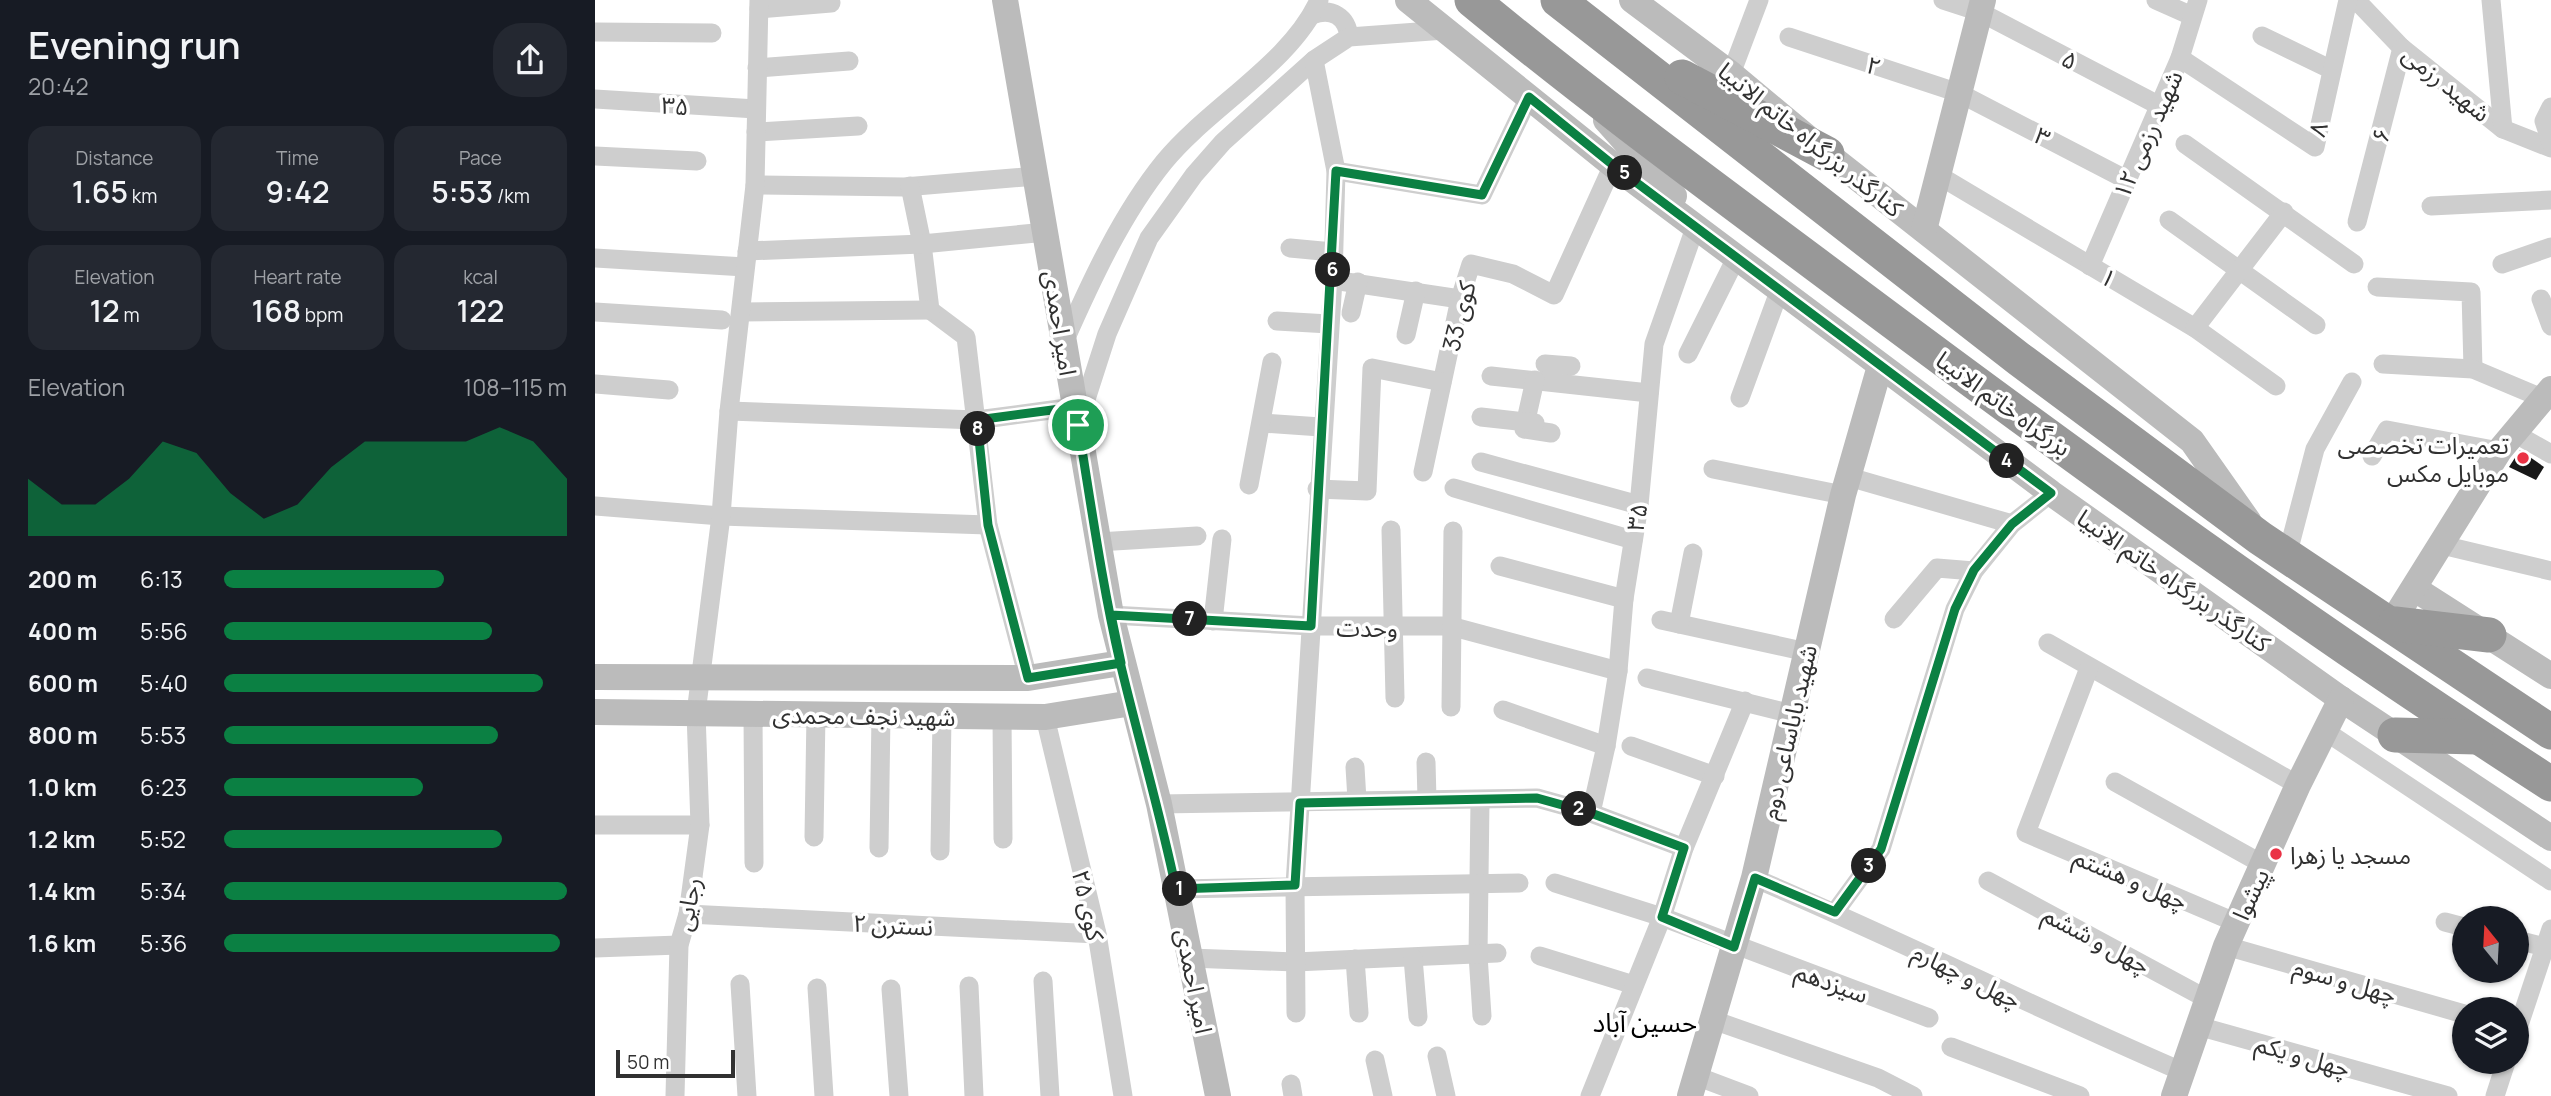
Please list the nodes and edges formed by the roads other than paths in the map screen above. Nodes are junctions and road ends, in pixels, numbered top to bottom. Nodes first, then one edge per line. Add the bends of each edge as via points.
1 (1006, 0) edge
2 (1408, 0) edge
3 (1472, 0) edge
4 (1558, 0) edge
5 (1632, 0) edge
6 (1759, 0) edge
7 (1943, 0) edge
8 (2156, 0) edge
9 (2348, 0) edge
10 (2356, 0) edge
11 (2491, 0) edge
12 (831, 3) dead end
13 (759, 4) edge
14 (1982, 6) edge
15 (1316, 7) edge
16 (2195, 8) edge
17 (1445, 30) junction
18 (595, 32) edge
19 (1598, 32) junction
20 (712, 33) dead end
21 (2262, 36) dead end
22 (1349, 37) junction
23 (1789, 37) dead end
24 (2402, 48) junction
25 (2180, 58) junction
26 (849, 61) dead end
27 (1314, 61) junction
28 (757, 68) junction
29 (2330, 69) junction
30 (1731, 74) junction
31 (1570, 80) junction
32 (1959, 93) junction
33 (1529, 97) junction
34 (595, 99) edge
35 (2159, 106) junction
36 (2551, 107) edge
37 (756, 109) junction
38 (857, 126) dead end
39 (2503, 129) junction
40 (756, 132) junction
41 (2551, 142) edge
42 (2185, 144) dead end
43 (2551, 148) edge
44 (1827, 154) junction
45 (595, 156) edge
46 (697, 161) dead end
47 (1613, 165) junction
48 (1336, 171) junction
49 (1938, 175) junction
50 (1036, 176) junction
51 (2127, 180) junction
52 (755, 185) junction
53 (910, 186) junction
54 (2551, 200) edge
55 (2431, 206) dead end
56 (2284, 212) junction
57 (2169, 220) dead end
58 (2357, 222) dead end
59 (1924, 230) junction
60 (1704, 231) junction
61 (1046, 232) junction
62 (922, 244) junction
63 (2551, 247) edge
64 (1290, 248) dead end
65 (1333, 252) junction
66 (1737, 256) junction
67 (595, 258) edge
68 (746, 259) junction
69 (2354, 264) dead end
70 (2502, 264) dead end
71 (2090, 266) junction
72 (2238, 267) junction
73 (1332, 280) junction
74 (1358, 282) junction
75 (2377, 288) dead end
76 (1780, 289) junction
77 (1416, 290) junction
78 (1460, 299) junction
79 (2541, 299) dead end
80 (930, 310) junction
81 (595, 312) edge
82 (741, 312) junction
83 (1351, 313) dead end
84 (722, 320) dead end
85 (1277, 321) dead end
86 (1329, 324) junction
87 (2316, 325) dead end
88 (2551, 326) edge
89 (2195, 328) junction
90 (1406, 335) dead end
91 (1065, 340) junction
92 (1688, 354) dead end
93 (1272, 362) dead end
94 (2383, 364) dead end
95 (1571, 366) dead end
96 (1880, 366) junction
97 (2473, 369) junction
98 (1542, 371) junction
99 (1491, 376) dead end
100 (2351, 382) dead end
101 (1441, 383) junction
102 (595, 384) edge
103 (2276, 386) dead end
104 (669, 390) dead end
105 (1649, 393) junction
106 (2546, 393) edge
107 (1740, 398) dead end
108 (729, 411) junction
109 (1076, 416) junction
110 (1481, 417) dead end
111 (977, 420) junction
112 (1263, 423) junction
113 (1321, 427) junction
114 (2506, 442) junction
115 (2551, 454) edge
116 (2372, 456) dead end
117 (1481, 462) dead end
118 (1713, 469) dead end
119 (1423, 472) dead end
120 (1249, 485) dead end
121 (1846, 486) junction
122 (1454, 488) dead end
123 (1317, 489) junction
124 (2051, 493) junction
125 (1639, 505) junction
126 (595, 506) edge
127 (720, 516) junction
128 (2012, 524) junction
129 (988, 525) junction
130 (1391, 530) dead end
131 (1453, 531) dead end
132 (1197, 536) dead end
133 (1222, 539) dead end
134 (1633, 540) junction
135 (1098, 542) junction
136 (2442, 545) junction
137 (2274, 547) junction
138 (1693, 553) dead end
139 (1500, 566) dead end
140 (1974, 570) junction
141 (2551, 572) edge
142 (2415, 589) junction
143 (1624, 599) junction
144 (1111, 615) junction
145 (1894, 619) dead end
146 (1213, 621) junction
147 (2391, 624) junction
148 (1311, 626) junction
149 (1450, 626) junction
150 (1395, 627) junction
151 (2489, 635) junction
152 (2048, 643) dead end
153 (1807, 652) junction
154 (1121, 663) junction
155 (2089, 668) junction
156 (1618, 671) junction
157 (2551, 676) edge
158 (595, 677) edge
159 (700, 678) junction
160 (1028, 678) junction
161 (1647, 678) dead end
162 (1395, 698) dead end
163 (2341, 699) junction
164 (1745, 701) junction
165 (1132, 703) junction
166 (1451, 707) dead end
167 (1503, 710) dead end
168 (595, 712) edge
169 (696, 713) junction
170 (753, 714) junction
171 (816, 714) junction
172 (1793, 714) junction
173 (881, 715) junction
174 (941, 716) junction
175 (1002, 716) junction
176 (1045, 717) junction
177 (2325, 731) junction
178 (2551, 732) edge
179 (2395, 735) junction
180 (2477, 737) junction
181 (1606, 746) junction
182 (1631, 746) dead end
183 (1426, 762) dead end
184 (1355, 767) dead end
185 (1715, 776) junction
186 (2115, 782) dead end
187 (2551, 784) edge
188 (2298, 785) junction
189 (1357, 800) junction
190 (1427, 800) junction
191 (1480, 801) junction
192 (1300, 803) junction
193 (1159, 804) junction
194 (1591, 813) junction
195 (595, 825) edge
196 (700, 825) junction
197 (814, 837) dead end
198 (2551, 838) edge
199 (1003, 839) dead end
200 (879, 848) dead end
201 (1684, 848) junction
202 (940, 851) dead end
203 (754, 863) dead end
204 (2264, 865) junction
205 (1755, 878) junction
206 (1988, 881) dead end
207 (2551, 881) edge
208 (1519, 883) dead end
209 (1555, 883) dead end
210 (1479, 884) junction
211 (1295, 885) junction
212 (1176, 889) junction
213 (1835, 912) junction
214 (688, 914) junction
215 (1662, 917) junction
216 (1097, 934) junction
217 (2231, 935) junction
218 (2548, 938) edge
219 (2529, 939) edge
220 (679, 945) junction
221 (1734, 947) junction
222 (595, 948) edge
223 (1487, 954) junction
224 (1540, 956) dead end
225 (1190, 958) junction
226 (1413, 958) junction
227 (1355, 959) junction
228 (1295, 962) junction
229 (1044, 981) dead end
230 (740, 985) dead end
231 (1634, 985) junction
232 (969, 986) dead end
233 (817, 988) dead end
234 (891, 989) dead end
235 (2528, 997) edge
236 (2205, 998) junction
237 (2452, 1010) edge
238 (1296, 1013) dead end
239 (1359, 1013) dead end
240 (1482, 1016) dead end
241 (1418, 1017) dead end
242 (1930, 1018) dead end
243 (1713, 1020) junction
244 (2197, 1026) junction
245 (1951, 1047) dead end
246 (1437, 1056) dead end
247 (1375, 1060) dead end
248 (2502, 1074) edge
249 (2178, 1084) edge
250 (1693, 1086) edge
251 (675, 1096) edge
252 (747, 1096) edge
253 (824, 1096) edge
254 (899, 1096) edge
255 (974, 1096) edge
256 (1050, 1096) edge
257 (1123, 1096) edge
258 (1218, 1096) edge
259 (1384, 1096) edge
260 (1446, 1096) edge
261 (1590, 1096) edge
262 (1749, 1096) edge
263 (1913, 1096) edge
264 (2080, 1096) edge
265 (2448, 1096) edge
266 (2495, 1096) edge

1 - 50 main road, امیر احمدی
2 - 17 main road, کنارگذر بزرگراه خاتم الانبیا
3 - 31 highway, بزرگراه خاتم الانبیا
4 - 19 highway, بزرگراه خاتم الانبیا
5 - 30 main road, کنارگذر بزرگراه خاتم الانبیا
6 - 30 street
7 - 14 street, ۵
8 - 16 street
9 - 29 street, ۸
10 - 24 street, شهید رزمی
11 - 39 street
12 - 13 street
13 - 28 street, رجایی
14 - 32 main road
14 - 35 street, ۵
15 - 22 street via 1345,21
15 - 91 street via 1308,24 1285,48 1165,161 1124,222
16 - 25 street, شهید رزمی ۱۲
17 - 22 street
17 - 33 main road, کنارگذر بزرگراه خاتم الانبیا
18 - 20 street
19 - 44 highway
19 - 137 highway, بزرگراه خاتم الانبیا via 2019,359
21 - 29 street
22 - 27 street
23 - 32 street, ۲
24 - 39 street, شهید رزمی
24 - 58 street, ۶
25 - 29 street, ۸ via 2315,147
25 - 35 street, شهید رزمی ۱۲
26 - 28 street
27 - 48 street
27 - 109 street via 1216,150 1172,203 1149,238
28 - 37 street, رجایی
30 - 44 main road, کنارگذر بزرگراه خاتم الانبیا
31 - 60 main road
31 - 180 highway, بزرگراه خاتم الانبیا via 1994,398
32 - 49 main road
32 - 51 street, ۳
33 - 47 main road, کنارگذر بزرگراه خاتم الانبیا
33 - 48 street via 1482,195
34 - 37 street, ۳۵
35 - 51 street, شهید رزمی ۱۲
36 - 41 street via 2544,121
37 - 40 street, رجایی
38 - 40 street
39 - 43 street, شهید رزمی
40 - 52 street, رجایی
42 - 56 street
44 - 59 main road, کنارگذر بزرگراه خاتم الانبیا
45 - 46 street
47 - 60 main road, کنارگذر بزرگراه خاتم الانبیا
47 - 78 street, کوی 33 via 1553,295 1513,274 1471,264
48 - 65 street
49 - 59 main road
49 - 71 street, ۱
50 - 53 street
50 - 61 main road, امیر احمدی
51 - 71 street, شهید رزمی ۱۲
52 - 53 street
52 - 68 street, رجایی
53 - 62 street
54 - 55 street
56 - 69 street
56 - 72 street
57 - 72 street
59 - 137 main road, کنارگذر بزرگراه خاتم الانبیا via 2192,442
60 - 66 main road, کنارگذر بزرگراه خاتم الانبیا
60 - 105 street, ۳۵ via 1654,344
61 - 62 street
61 - 91 main road, امیر احمدی
62 - 68 street
62 - 80 street
63 - 70 street
64 - 65 street
65 - 73 street
66 - 76 main road, کنارگذر بزرگراه خاتم الانبیا
66 - 92 street
67 - 68 street
68 - 82 street, رجایی
71 - 89 street, ۱
72 - 87 street
72 - 89 street
73 - 74 street
73 - 86 street
74 - 77 street
74 - 83 street
75 - 97 street via 2471,292
76 - 96 main road, کنارگذر بزرگراه خاتم الانبیا
76 - 107 street
77 - 78 street
77 - 90 street
78 - 101 street, کوی 33
79 - 88 street
80 - 82 street
80 - 111 street via 966,337
81 - 84 street
82 - 108 street, رجایی
85 - 86 street
86 - 113 street
89 - 103 street, ۱
91 - 109 main road, امیر احمدی
93 - 112 street
94 - 97 street
95 - 98 street
96 - 121 main road, شهید باباساعی دوم
96 - 124 main road, کنارگذر بزرگراه خاتم الانبیا
97 - 106 street
98 - 99 street
98 - 105 street
98 - 110 street via 1537,426
100 - 137 street via 2315,449
101 - 119 street, کوی 33
101 - 123 street via 1372,368 1367,491
102 - 104 street
105 - 125 street, ۳۵
106 - 114 main road
108 - 111 street
108 - 127 street, رجایی
109 - 111 street
109 - 135 main road, امیر احمدی
111 - 129 street
112 - 113 street
112 - 120 street
113 - 123 street
114 - 115 street
114 - 116 street via 2388,430
114 - 136 main road
117 - 125 street
118 - 121 street
121 - 128 street
121 - 153 main road, شهید باباساعی دوم
122 - 134 street
123 - 148 street
124 - 128 street
124 - 163 main road, کنارگذر بزرگراه خاتم الانبیا
125 - 134 street, ۳۵
126 - 127 street
127 - 129 street
127 - 159 street, رجایی
128 - 140 street
129 - 160 street
130 - 150 street
131 - 149 street
132 - 135 street
133 - 146 street
134 - 143 street, ۳۵
135 - 144 main road, امیر احمدی
136 - 141 street
136 - 142 main road
137 - 147 highway, بزرگراه خاتم الانبیا
138 - 153 street via 1670,622
139 - 143 street
140 - 145 street via 1937,568
140 - 213 street via 1955,609 1881,849
142 - 147 main road
142 - 151 main road
143 - 156 street, ۳۵
144 - 146 street, وحدت
144 - 154 main road, امیر احمدی
146 - 148 street, وحدت
147 - 151 highway
147 - 178 highway, بزرگراه خاتم الانبیا
148 - 150 street, وحدت
148 - 192 street
149 - 150 street, وحدت
149 - 156 street, وحدت
149 - 166 street
150 - 162 street
151 - 157 main road
152 - 155 street
153 - 172 main road, شهید باباساعی دوم
154 - 160 main road, شهید نجف محمدی
154 - 165 main road, امیر احمدی
155 - 188 street
155 - 217 street, چهل و هشتم via 2026,833
156 - 181 street, ۳۵
158 - 159 main road, شهید نجف محمدی
159 - 160 main road, شهید نجف محمدی
159 - 169 street, رجایی
161 - 164 street
163 - 177 main road, پیشوا
163 - 179 main road, کنارگذر بزرگراه خاتم الانبیا
164 - 172 street
164 - 185 street
165 - 176 main road, شهید نجف محمدی
165 - 193 main road, امیر احمدی
167 - 181 street
168 - 169 main road, شهید نجف محمدی
169 - 170 main road, شهید نجف محمدی
169 - 196 street, رجایی
170 - 171 main road, شهید نجف محمدی
170 - 203 street
171 - 173 main road, شهید نجف محمدی
171 - 197 street
172 - 205 main road, شهید باباساعی دوم
173 - 174 main road, شهید نجف محمدی
173 - 200 street
174 - 175 main road, شهید نجف محمدی
174 - 202 street
175 - 176 main road, شهید نجف محمدی
175 - 199 street
176 - 216 street, کوی ۲۵
177 - 188 main road, پیشوا
177 - 207 street
179 - 180 highway
179 - 198 main road, کنارگذر بزرگراه خاتم الانبیا
180 - 187 highway, بزرگراه خاتم الانبیا
181 - 194 street, ۳۵
182 - 185 street
183 - 190 street
184 - 189 street
185 - 201 street
186 - 204 street
188 - 204 main road, پیشوا
189 - 190 street
189 - 192 street
190 - 191 street
191 - 194 street via 1537,798
191 - 210 street
192 - 193 street
192 - 211 street
193 - 212 main road, امیر احمدی
194 - 201 street
195 - 196 street
196 - 214 street, رجایی
201 - 215 street
204 - 217 main road, پیشوا
205 - 213 street, چهل و چهارم
205 - 221 main road, شهید باباساعی دوم
206 - 236 street, چهل و ششم
208 - 210 street
209 - 215 street, سیزدهم
210 - 211 street
210 - 223 street
211 - 212 street
211 - 228 street
212 - 225 main road, امیر احمدی
213 - 249 street, چهل و چهارم via 2056,1017
214 - 216 street, نسترن ۲
214 - 220 street, رجایی
215 - 221 street, سیزدهم
215 - 231 street
216 - 257 street, کوی ۲۵
217 - 236 main road, پیشوا
217 - 237 street, چهل و سوم
218 - 219 street
218 - 235 street
220 - 222 street
220 - 251 street, رجایی
221 - 242 street, سیزدهم
221 - 243 main road, شهید باباساعی دوم
223 - 226 street
223 - 240 street
224 - 231 street
225 - 228 street
225 - 258 main road, امیر احمدی
226 - 227 street
226 - 241 street
227 - 228 street
227 - 239 street
228 - 238 street
229 - 256 street
230 - 252 street
231 - 261 street
232 - 255 street
233 - 253 street
234 - 254 street
236 - 244 main road, پیشوا
243 - 250 main road, شهید باباساعی دوم
243 - 263 street via 1878,1078
244 - 249 main road, پیشوا
244 - 265 street, چهل و یکم
245 - 264 street
246 - 260 street
247 - 259 street
248 - 266 street
250 - 262 street

